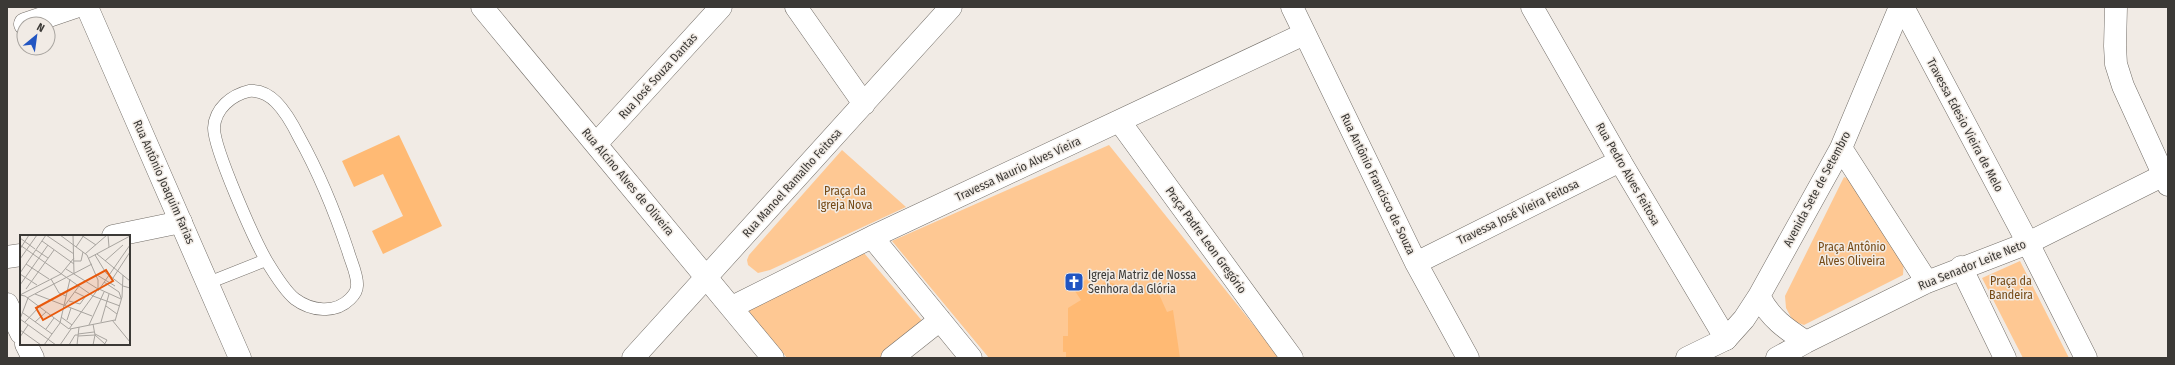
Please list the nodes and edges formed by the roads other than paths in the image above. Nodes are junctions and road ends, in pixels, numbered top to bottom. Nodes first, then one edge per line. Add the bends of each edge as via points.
1 (75, 7) edge
2 (87, 7) edge
3 (482, 7) edge
4 (721, 7) edge
5 (796, 7) edge
6 (951, 7) edge
7 (1292, 7) edge
8 (1532, 7) edge
9 (1900, 7) edge
10 (1903, 7) edge
11 (2116, 7) edge
12 (48, 16) edge
13 (1304, 34) junction
14 (864, 104) junction
15 (1120, 122) junction
16 (596, 144) junction
17 (1841, 148) junction
18 (1620, 161) junction
19 (2166, 178) edge
20 (181, 222) junction
21 (118, 235) edge
22 (872, 237) junction
23 (2028, 243) junction
24 (20, 255) edge
25 (7, 258) edge
26 (266, 260) junction
27 (1416, 263) junction
28 (1961, 267) junction
29 (706, 277) junction
30 (1927, 282) junction
31 (208, 284) junction
32 (1759, 296) junction
33 (7, 304) edge
34 (732, 307) junction
35 (940, 320) junction
36 (20, 331) edge
37 (1726, 339) junction
38 (1806, 342) junction
39 (26, 345) edge
40 (33, 358) edge
41 (240, 358) edge
42 (633, 358) edge
43 (773, 358) edge
44 (892, 358) edge
45 (971, 358) edge
46 (1292, 358) edge
47 (1468, 358) edge
48 (1687, 358) edge
49 (1777, 358) edge
50 (2005, 358) edge
51 (2086, 358) edge

1 - 12 street
2 - 20 street, Rua Antônio Joaquim Farias
3 - 16 street, Rua Alcino Alves de Oliveira
4 - 16 street, Rua José Souza Dantas
5 - 14 street
6 - 14 street, Rua Manoel Ramalho Feitosa
7 - 13 street, Rua Antônio Francisco de Souza
8 - 18 street, Rua Pedro Alves Feitosa
9 - 17 street, Avenida Sete de Setembro
10 - 23 street, Travessa Edesio Vieira de Melo
11 - 19 street via 2116,64 2123,86
13 - 15 street, Travessa Naurio Alves Vieira
13 - 27 street, Rua Antônio Francisco de Souza
14 - 29 street, Rua Manoel Ramalho Feitosa
15 - 22 street, Travessa Naurio Alves Vieira
15 - 46 street, Praça Padre Leon Gregório
16 - 29 street, Rua Alcino Alves de Oliveira
17 - 30 street
17 - 32 street, Avenida Sete de Setembro
18 - 27 street, Travessa José Vieira Feitosa
18 - 37 street, Rua Pedro Alves Feitosa
19 - 23 street, Rua Senador Leite Neto
20 - 21 street
20 - 31 street, Rua Antônio Joaquim Farias
22 - 34 street, Travessa Naurio Alves Vieira
22 - 35 street
23 - 28 street, Rua Senador Leite Neto
23 - 51 street
24 - 25 street
26 - 26 lane via 294,298 307,306 338,308 351,298 357,288 338,223 312,160 276,102 263,92 249,91 226,102 217,118 215,134 237,195
26 - 31 lane
27 - 47 street, Rua Antônio Francisco de Souza
28 - 30 street, Rua Senador Leite Neto
28 - 50 street
29 - 34 street, Rua Alcino Alves de Oliveira
29 - 42 street, Rua Manoel Ramalho Feitosa
30 - 38 street, Rua Senador Leite Neto
31 - 41 street, Rua Antônio Joaquim Farias
32 - 37 street, Avenida Sete de Setembro via 1744,319
32 - 38 street via 1777,322
33 - 36 street
34 - 43 street, Rua Alcino Alves de Oliveira
35 - 44 street
35 - 45 street
37 - 48 street
38 - 49 street, Rua Senador Leite Neto
39 - 40 street

